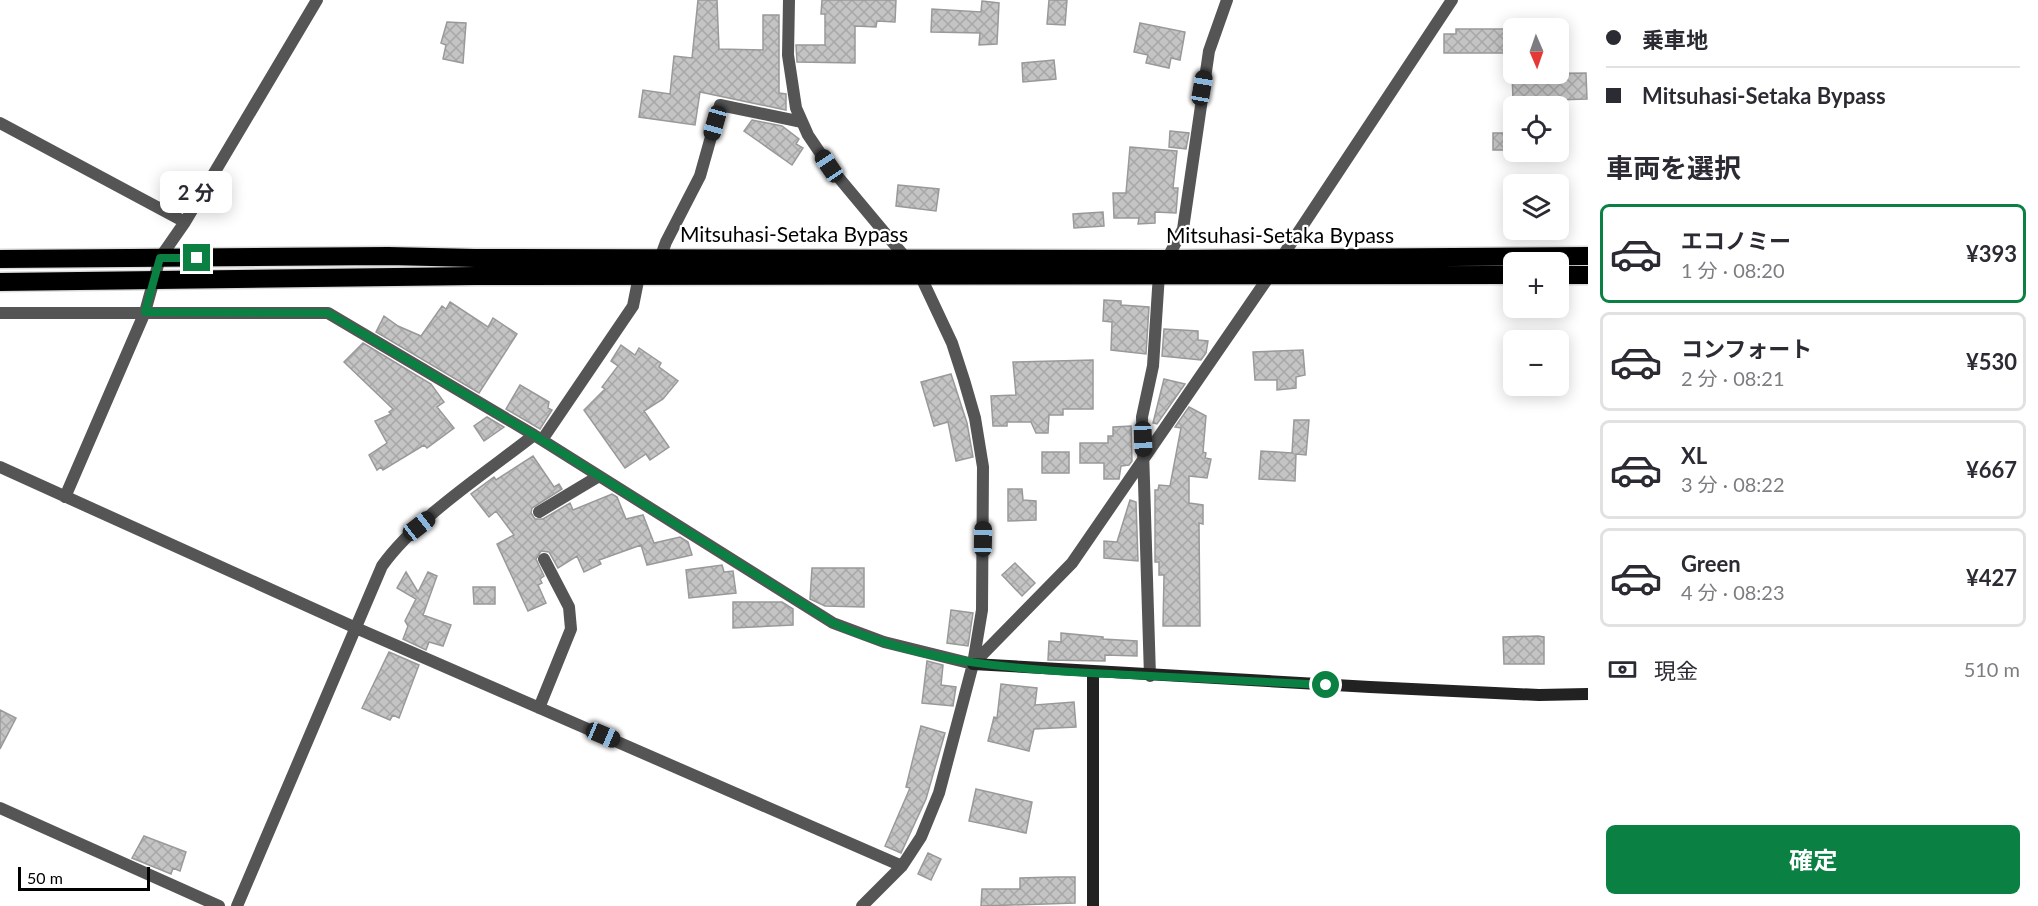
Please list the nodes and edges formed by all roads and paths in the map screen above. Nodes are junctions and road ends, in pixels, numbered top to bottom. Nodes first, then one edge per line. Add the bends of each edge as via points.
1 (317, 0) edge
2 (789, 0) edge
3 (1227, 0) edge
4 (1452, 0) edge
5 (802, 122) junction
6 (0, 123) edge
7 (185, 222) junction
8 (1588, 256) edge
9 (905, 257) junction
10 (160, 258) junction
11 (1280, 258) junction
12 (0, 259) edge
13 (661, 259) junction
14 (1163, 267) junction
15 (920, 274) junction
16 (1270, 275) junction
17 (1503, 275) edge
18 (1569, 275) edge
19 (1588, 275) edge
20 (646, 276) junction
21 (0, 282) edge
22 (153, 282) junction
23 (145, 312) junction
24 (0, 313) edge
25 (538, 438) junction
26 (1143, 461) junction
27 (0, 467) edge
28 (599, 476) junction
29 (65, 497) junction
30 (539, 512) dead end
31 (544, 559) dead end
32 (356, 628) junction
33 (973, 664) junction
34 (1093, 673) junction
35 (1150, 676) junction
36 (1588, 694) edge
37 (539, 708) junction
38 (0, 808) edge
39 (902, 866) junction
40 (219, 906) edge
41 (237, 906) edge
42 (862, 906) edge
43 (1093, 906) edge

1 - 7 street
2 - 5 street via 788,56
3 - 14 street via 1207,60 1183,228
4 - 11 street
5 - 9 street via 829,166
5 - 13 street via 720,105 700,176
6 - 7 street
7 - 10 street
8 - 11 highway, Mitsuhasi-Setaka Bypass
9 - 13 highway, Mitsuhasi-Setaka Bypass
9 - 14 highway, Mitsuhasi-Setaka Bypass
9 - 15 street
10 - 12 highway, Mitsuhasi-Setaka Bypass
10 - 13 highway, Mitsuhasi-Setaka Bypass
10 - 22 street
11 - 14 highway, Mitsuhasi-Setaka Bypass
11 - 16 street
13 - 20 street
14 - 15 highway, Mitsuhasi-Setaka Bypass
14 - 16 highway, Mitsuhasi-Setaka Bypass
14 - 26 street via 1153,366 1142,417
15 - 20 highway, Mitsuhasi-Setaka Bypass
15 - 33 street via 952,343 975,418 983,467 982,609
16 - 17 highway, Mitsuhasi-Setaka Bypass
16 - 26 street
18 - 19 highway
20 - 22 highway, Mitsuhasi-Setaka Bypass
20 - 25 street via 633,306
21 - 22 highway, Mitsuhasi-Setaka Bypass
22 - 23 street
23 - 24 street
23 - 25 street via 328,313
23 - 29 street
25 - 28 street
25 - 32 street via 397,545 382,566
26 - 33 street via 1072,563
26 - 35 street
27 - 29 street
28 - 30 street
28 - 33 street via 833,623 884,642
29 - 32 street
31 - 37 street via 569,607 570,629
32 - 37 street
32 - 41 street
33 - 34 street
33 - 39 street via 939,794 921,837
34 - 35 street
34 - 43 street
35 - 36 street
37 - 39 street
38 - 40 street
39 - 42 street

